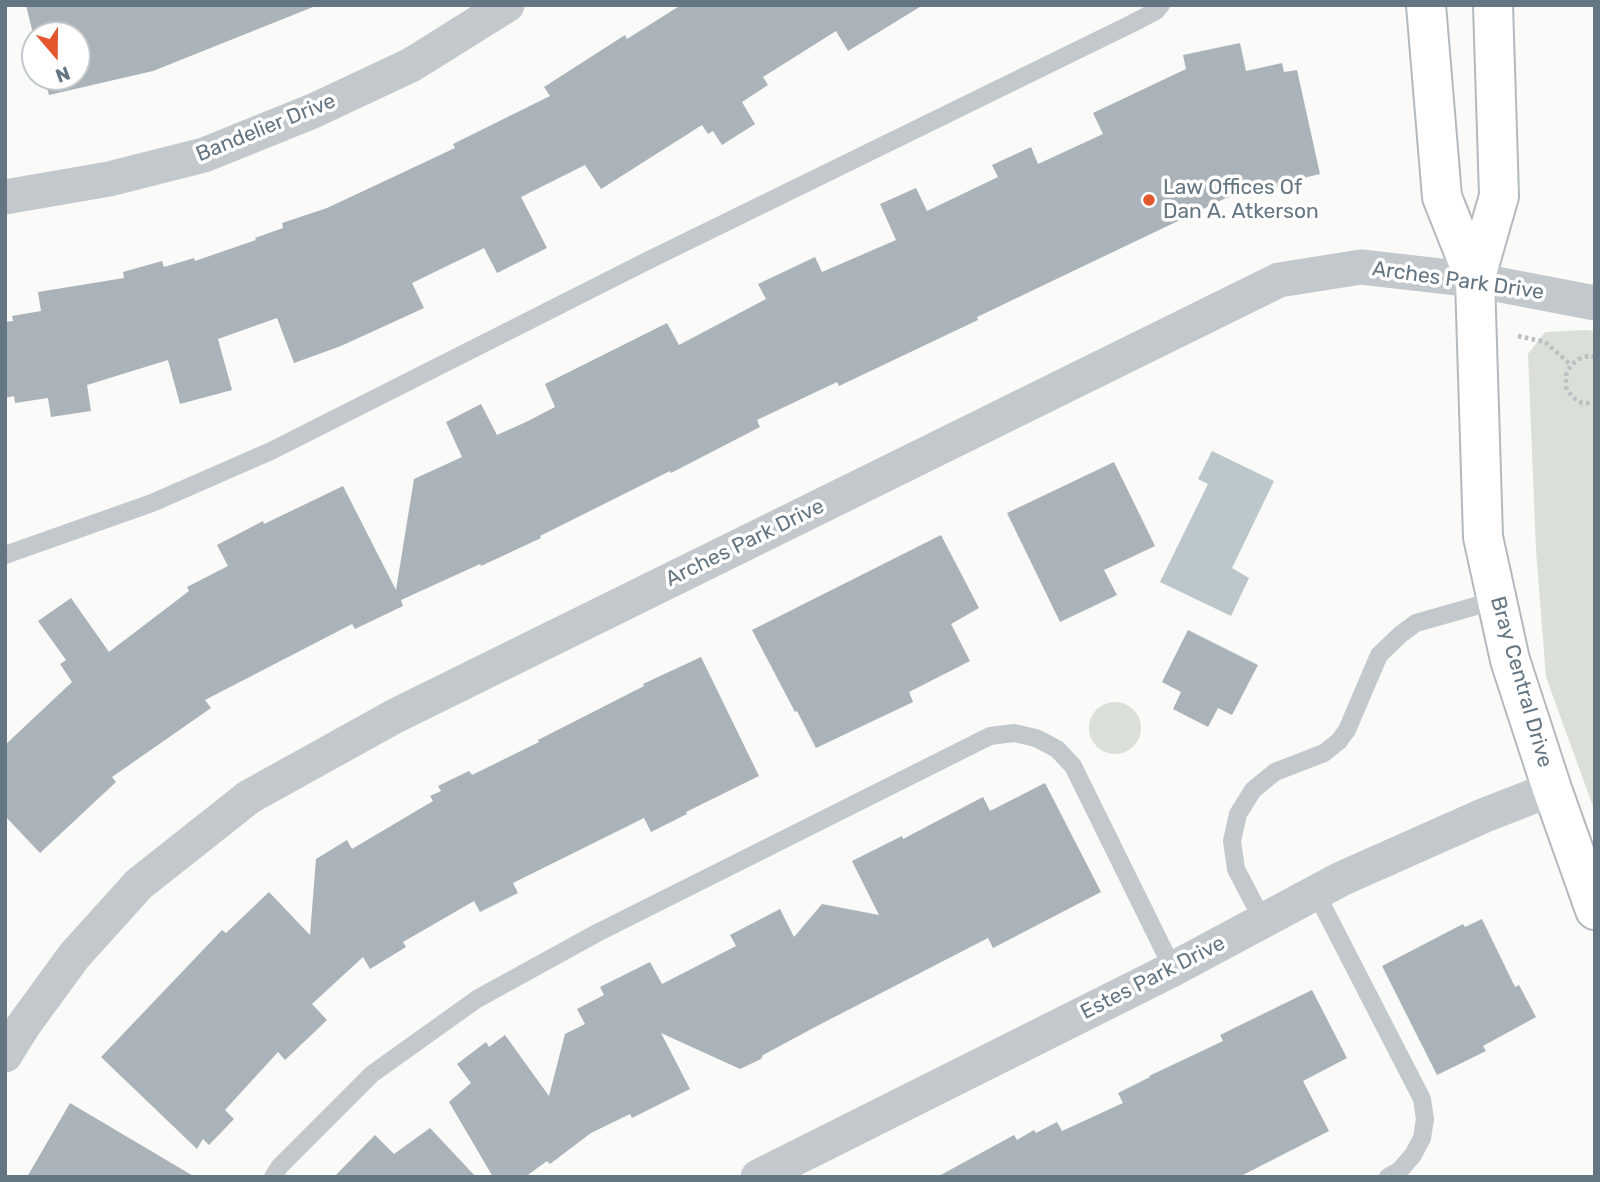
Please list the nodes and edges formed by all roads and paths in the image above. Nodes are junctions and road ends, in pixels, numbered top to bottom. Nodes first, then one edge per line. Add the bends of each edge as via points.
1 (507, 5) edge
2 (1161, 5) edge
3 (1426, 5) edge
4 (1493, 5) edge
5 (5, 197) edge
6 (1475, 280) junction
7 (1595, 303) edge
8 (1595, 357) edge
9 (1595, 403) edge
10 (5, 555) edge
11 (1496, 600) junction
12 (1552, 789) junction
13 (1316, 893) junction
14 (1595, 910) edge
15 (1263, 921) junction
16 (1173, 969) junction
17 (7, 1048) edge
18 (273, 1177) edge
19 (758, 1177) edge
20 (1388, 1177) edge

1 - 5 street, Bandelier Drive via 411,65 204,155 109,179
2 - 10 lane via 1133,23 271,450 152,503
3 - 6 street, Bray Central Drive via 1442,197
4 - 6 street, Bray Central Drive via 1499,196
6 - 7 street, Arches Park Drive
6 - 11 street, Bray Central Drive via 1483,537
6 - 17 street, Arches Park Drive via 1361,267 1279,280 395,716 248,797 139,884 74,956
8 - 9 path via 1571,365 1566,387 1572,397
11 - 12 street, Bray Central Drive via 1510,660
11 - 15 lane via 1416,624 1401,634 1379,655 1339,741 1324,753 1275,772 1253,790 1238,814 1232,841 1236,869
12 - 13 street, Estes Park Drive
12 - 14 street, Bray Central Drive
13 - 15 street, Estes Park Drive
13 - 20 lane via 1422,1100 1422,1138 1400,1170
15 - 16 street, Estes Park Drive
16 - 18 lane via 1073,766 1057,749 1036,738 1014,733 990,736 597,933 477,999 372,1074
16 - 19 street, Estes Park Drive

